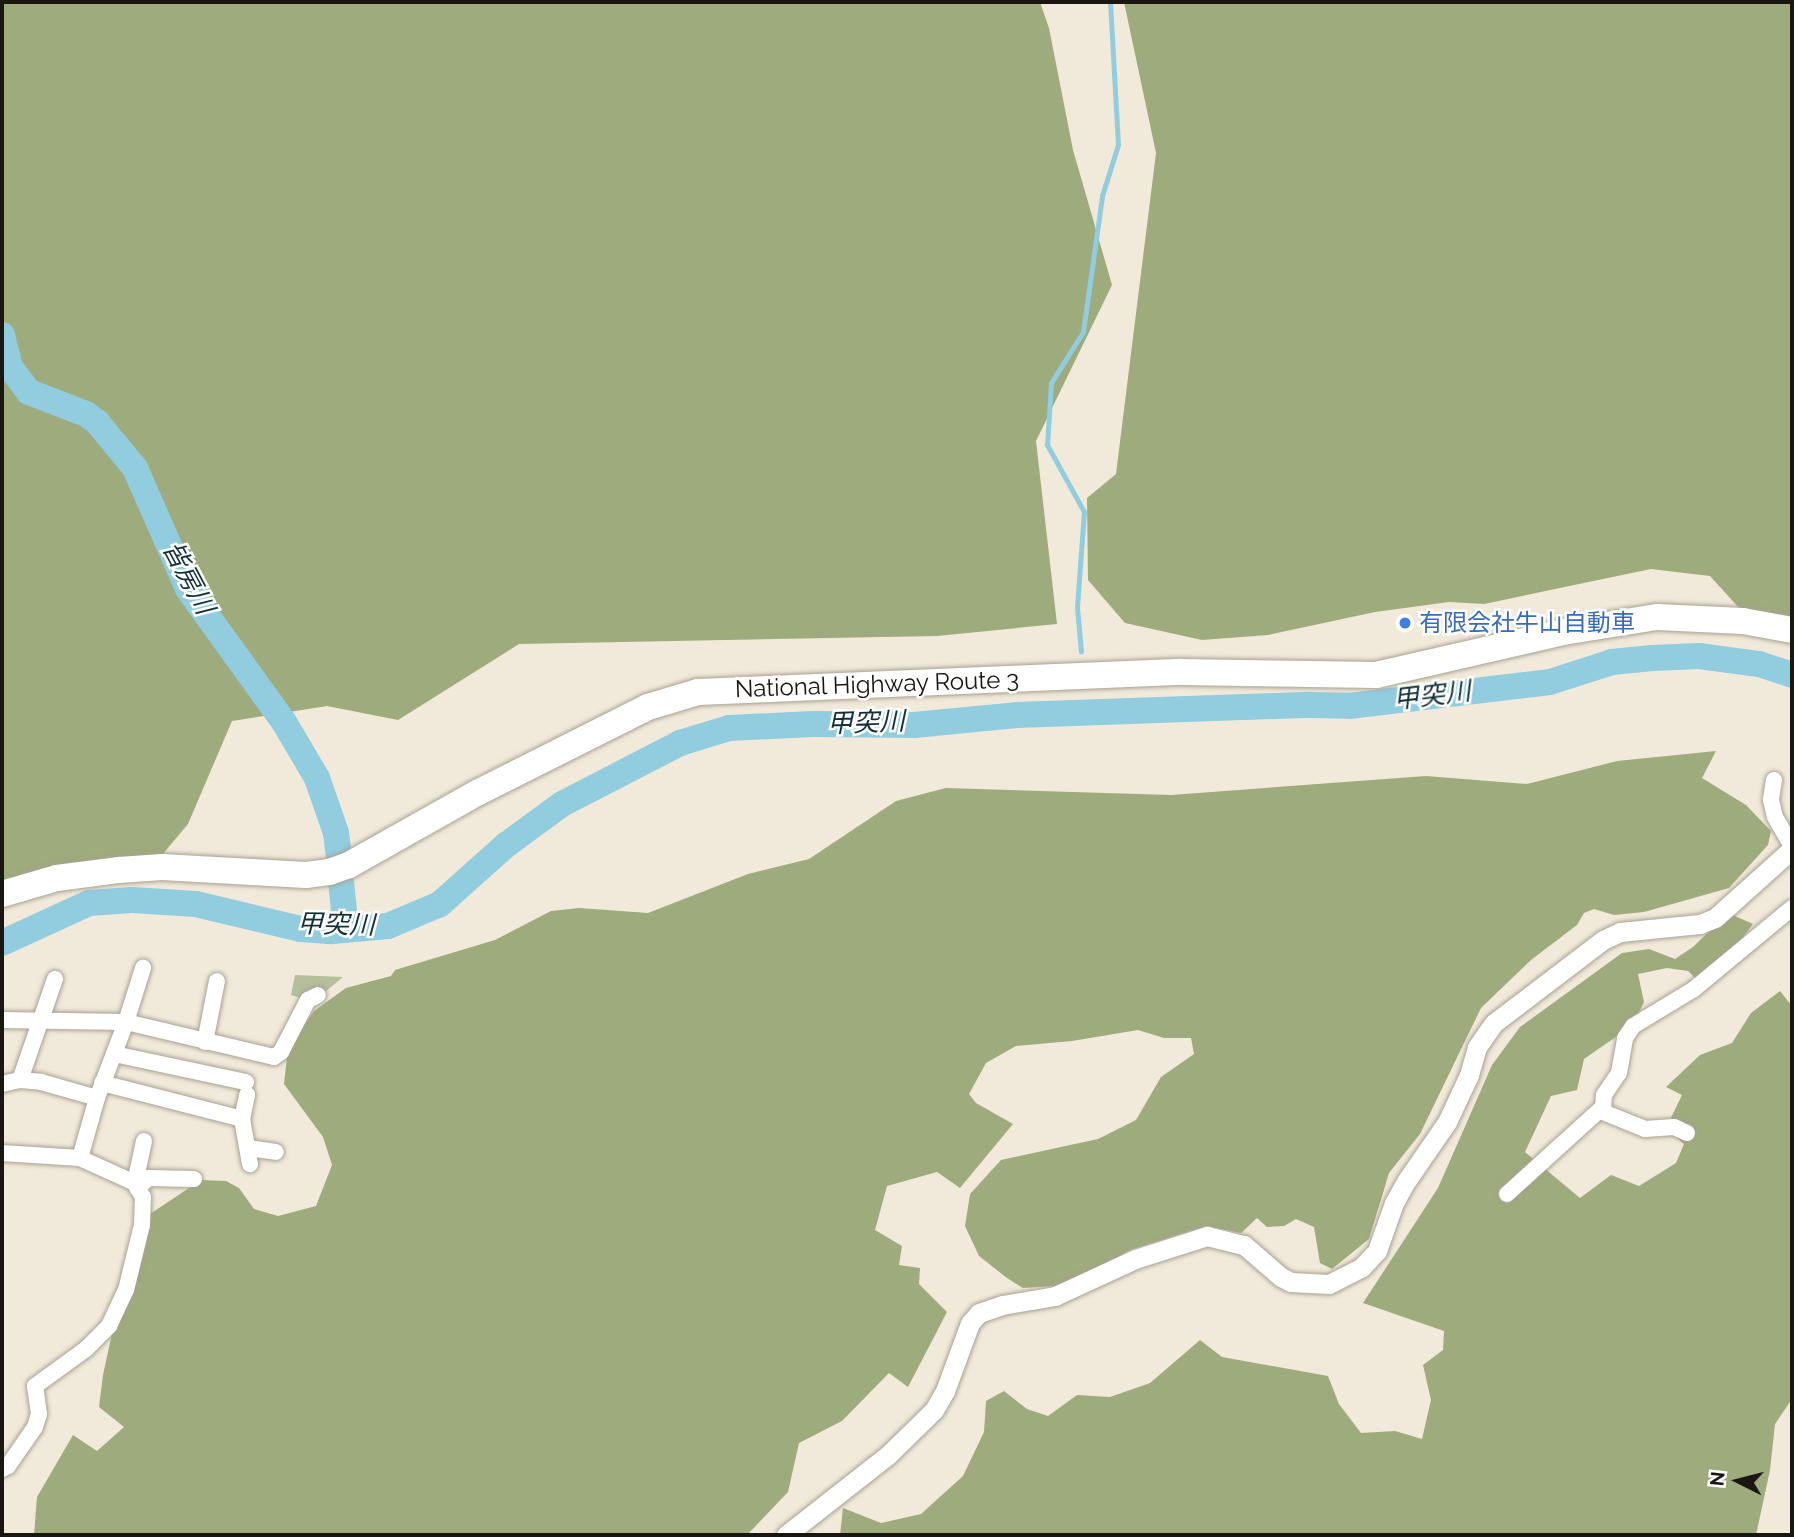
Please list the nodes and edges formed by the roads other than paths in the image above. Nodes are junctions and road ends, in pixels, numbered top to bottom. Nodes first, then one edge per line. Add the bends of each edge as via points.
1 (1792, 630) edge
2 (1774, 780) dead end
3 (1792, 848) edge
4 (2, 894) edge
5 (1792, 908) edge
6 (143, 968) dead end
7 (55, 979) dead end
8 (217, 981) dead end
9 (318, 995) dead end
10 (2, 1020) edge
11 (41, 1020) junction
12 (126, 1022) junction
13 (205, 1042) junction
14 (114, 1054) junction
15 (20, 1080) junction
16 (2, 1084) edge
17 (99, 1091) junction
18 (1602, 1108) junction
19 (243, 1119) junction
20 (1687, 1133) dead end
21 (144, 1141) dead end
22 (276, 1152) dead end
23 (2, 1153) edge
24 (80, 1158) junction
25 (194, 1179) dead end
26 (136, 1185) junction
27 (1507, 1194) dead end
28 (2, 1469) edge
29 (786, 1535) edge

1 - 4 highway, National Highway Route 3 via 1743,621 1657,617 1563,632 1376,675 1182,672 698,692 648,707 329,872 162,867 57,878
2 - 3 street via 1770,800
3 - 29 street via 1715,918 1700,924 1620,932 1603,940 1494,1023 1477,1047 1453,1111 1394,1203 1377,1251 1361,1268 1329,1284 1292,1282 1281,1278 1244,1245 1207,1236 1135,1259 1055,1296 979,1313 970,1322 946,1391 934,1410 888,1455
5 - 18 street via 1694,989 1633,1026 1625,1038 1619,1073 1604,1095
6 - 12 street
7 - 11 street
8 - 13 street
9 - 13 street via 308,1000 274,1057
10 - 11 street
11 - 12 street
11 - 15 street
12 - 13 street
12 - 14 street
14 - 17 street
14 - 19 street via 246,1089
15 - 16 street
15 - 17 street
17 - 19 street
17 - 24 street
18 - 20 street via 1633,1126 1674,1127
18 - 27 street
19 - 22 street via 249,1156
21 - 26 street
23 - 24 street
24 - 26 street
25 - 26 street via 149,1178
26 - 28 street via 143,1197 142,1226 126,1290 109,1326 35,1386 39,1414 35,1427

